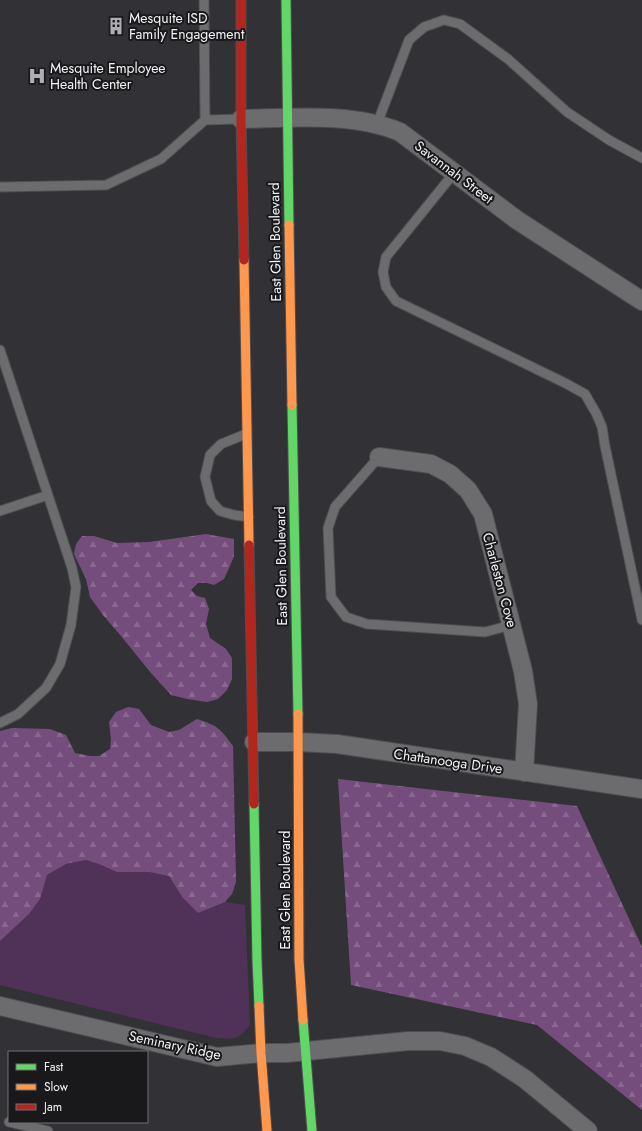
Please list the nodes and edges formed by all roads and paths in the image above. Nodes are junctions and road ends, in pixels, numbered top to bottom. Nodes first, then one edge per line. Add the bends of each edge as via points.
1 (204, 0) edge
2 (241, 0) edge
3 (286, 0) edge
4 (287, 118) junction
5 (205, 120) junction
6 (241, 120) junction
7 (377, 124) junction
8 (642, 158) edge
9 (454, 173) junction
10 (0, 187) edge
11 (642, 301) edge
12 (0, 350) edge
13 (247, 433) junction
14 (379, 457) joint
15 (48, 495) junction
16 (0, 512) edge
17 (249, 517) junction
18 (642, 620) edge
19 (511, 624) junction
20 (0, 723) edge
21 (254, 742) junction
22 (298, 742) junction
23 (524, 772) junction
24 (642, 789) edge
25 (0, 1006) edge
26 (305, 1051) junction
27 (261, 1053) junction
28 (13, 1123) edge
29 (48, 1131) edge
30 (267, 1131) edge
31 (312, 1131) edge
32 (588, 1131) edge

1 - 5 lane
2 - 6 main road, East Glen Boulevard
3 - 4 main road, East Glen Boulevard
4 - 6 street, Savannah Street
4 - 7 street, Savannah Street via 359,120
4 - 22 main road, East Glen Boulevard
5 - 6 lane
5 - 10 lane via 161,159 106,184
6 - 13 main road, East Glen Boulevard
7 - 8 lane via 409,40 424,27 444,20 460,24 508,60 567,112
7 - 9 street, Savannah Street via 400,132
9 - 11 street, Savannah Street via 517,220
9 - 18 lane via 386,258 383,272 386,287 396,301 585,394 602,427
12 - 15 lane
13 - 17 main road, East Glen Boulevard
13 - 17 lane via 221,444 210,455 205,477 211,501 220,511
14 - 19 street, Charleston Cove via 431,464 450,474 468,490 483,514
14 - 19 lane via 335,507 328,528 331,597 346,617 367,624 486,632
15 - 16 lane
15 - 20 lane via 76,587 71,625 60,664 46,688 18,714
17 - 21 main road, East Glen Boulevard
19 - 23 street, Charleston Cove via 528,704
21 - 22 street, Chattanooga Drive
21 - 27 main road, East Glen Boulevard
22 - 23 street, Chattanooga Drive via 337,744
22 - 26 main road, East Glen Boulevard via 299,959
23 - 24 street, Chattanooga Drive
25 - 27 street, Seminary Ridge via 217,1057
26 - 27 street, Seminary Ridge
26 - 31 main road, East Glen Boulevard
26 - 32 street, Seminary Ridge via 408,1041 440,1041 465,1046 525,1078
27 - 30 main road, East Glen Boulevard
28 - 29 lane

